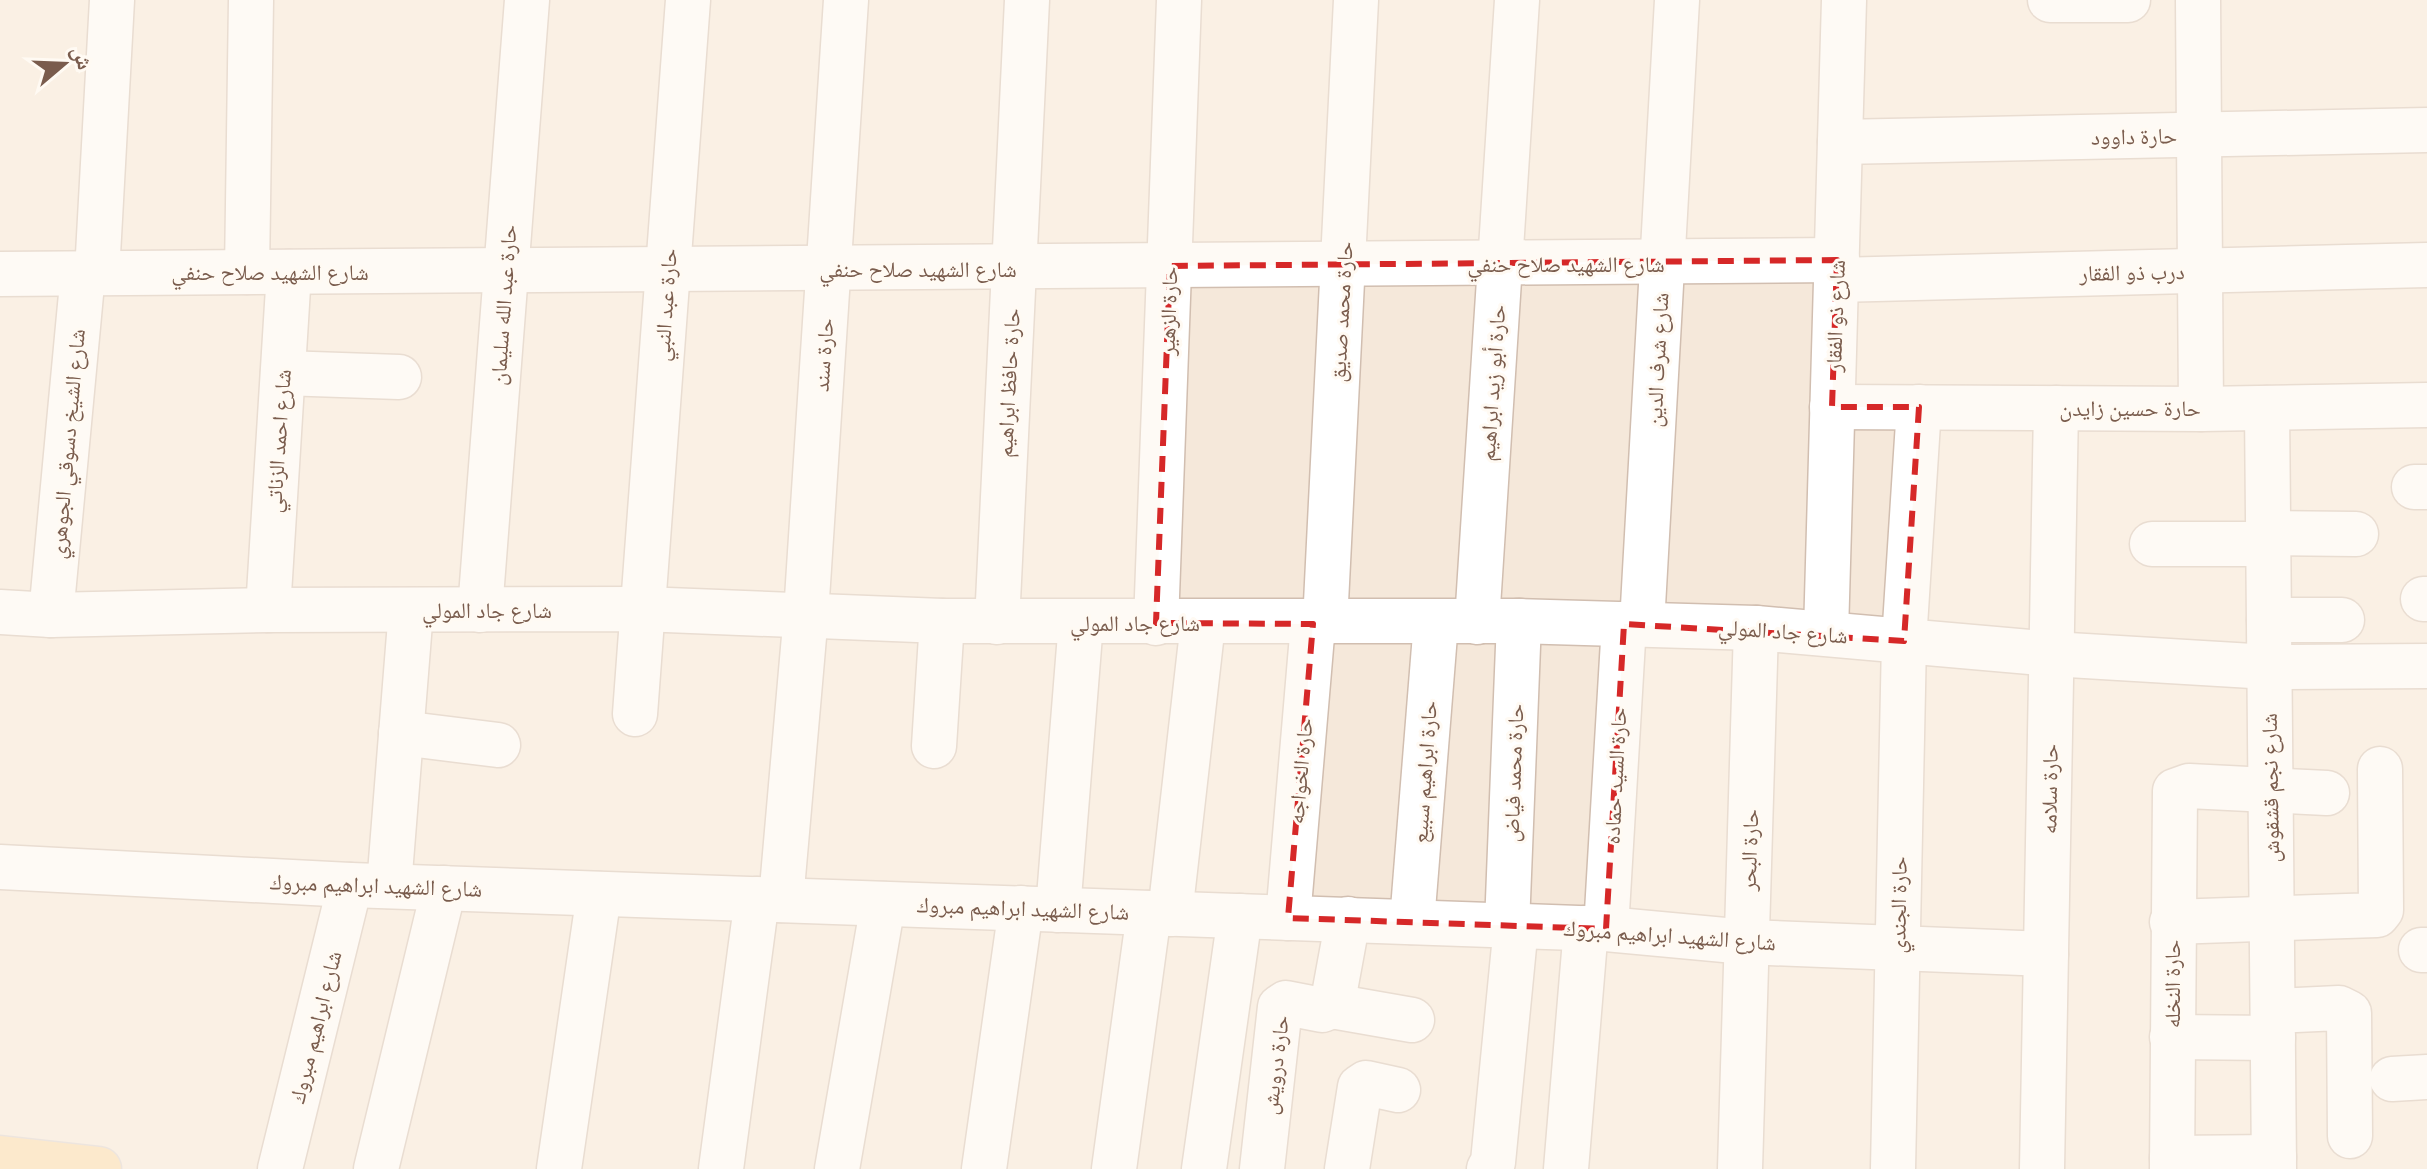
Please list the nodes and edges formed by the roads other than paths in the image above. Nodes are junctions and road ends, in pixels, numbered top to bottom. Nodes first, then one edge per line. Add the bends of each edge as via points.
1 (112, 0) edge
2 (251, 0) edge
3 (527, 0) edge
4 (688, 0) edge
5 (846, 0) edge
6 (1027, 0) edge
7 (1179, 0) edge
8 (1356, 0) edge
9 (1517, 0) edge
10 (1677, 0) edge
11 (1844, 0) edge
12 (2050, 0) edge
13 (2128, 0) edge
14 (2198, 0) edge
15 (2427, 130) edge
16 (2199, 134) junction
17 (1840, 142) junction
18 (1662, 263) junction
19 (1500, 264) junction
20 (1343, 265) junction
21 (2427, 265) edge
22 (1170, 266) junction
23 (1014, 268) junction
24 (668, 269) junction
25 (828, 269) junction
26 (1836, 270) junction
27 (2200, 271) junction
28 (268, 272) junction
29 (90, 273) junction
30 (506, 273) junction
31 (0, 274) edge
32 (283, 373) junction
33 (399, 377) dead end
34 (2427, 405) edge
35 (1832, 407) junction
36 (1919, 407) junction
37 (2056, 408) junction
38 (2267, 408) junction
39 (2201, 409) junction
40 (2356, 534) dead end
41 (2268, 539) junction
42 (2152, 544) dead end
43 (642, 609) junction
44 (268, 610) junction
45 (411, 610) junction
46 (480, 610) junction
47 (0, 612) edge
48 (806, 614) junction
49 (51, 615) junction
50 (2269, 620) junction
51 (2342, 620) dead end
52 (942, 621) junction
53 (997, 622) junction
54 (1081, 622) junction
55 (1477, 622) junction
56 (1156, 623) junction
57 (1203, 623) junction
58 (1319, 624) junction
59 (1633, 624) junction
60 (1756, 628) junction
61 (1826, 633) junction
62 (1904, 641) junction
63 (2052, 654) junction
64 (2427, 666) edge
65 (2269, 667) junction
66 (635, 714) dead end
67 (401, 733) junction
68 (498, 745) dead end
69 (934, 746) dead end
70 (2380, 769) dead end
71 (2270, 790) junction
72 (2327, 793) dead end
73 (0, 867) edge
74 (369, 885) junction
75 (444, 888) junction
76 (599, 894) junction
77 (769, 899) junction
78 (883, 904) junction
79 (1040, 909) junction
80 (1160, 913) junction
81 (1240, 916) junction
82 (1288, 918) junction
83 (1348, 919) junction
84 (2272, 920) junction
85 (1412, 922) junction
86 (2172, 922) junction
87 (1512, 925) junction
88 (1596, 928) junction
89 (1746, 942) junction
90 (1898, 947) junction
91 (2046, 954) junction
92 (1332, 1006) junction
93 (1412, 1020) dead end
94 (2273, 1025) junction
95 (2172, 1037) junction
96 (1398, 1090) dead end
97 (2350, 1136) dead end
98 (18, 1163) edge
99 (2172, 1163) edge
100 (2274, 1163) edge
101 (99, 1169) edge
102 (280, 1169) edge
103 (376, 1169) edge
104 (559, 1169) edge
105 (721, 1169) edge
106 (837, 1169) edge
107 (984, 1169) edge
108 (1114, 1169) edge
109 (1204, 1169) edge
110 (1262, 1169) edge
111 (1347, 1169) edge
112 (1489, 1169) edge
113 (1566, 1169) edge
114 (1740, 1169) edge
115 (1893, 1169) edge
116 (2042, 1169) edge

1 - 29 street, شارع الشيخ دسوقي الجوهري
2 - 28 street, شارع احمد الزناتي
3 - 30 street, حارة عبد الله سليمان
4 - 24 street, حارة عبد النبي
5 - 25 street, حارة سند
6 - 23 street, حارة حافظ ابراهيم
7 - 22 street, حارة الزهير
8 - 20 street, حارة محمد صديق
9 - 19 street, حارة أبو زيد ابراهيم
10 - 18 street, شارع شرف الدين
11 - 17 street, شارع ذو الفقار
12 - 13 street
14 - 16 street
15 - 16 street, حارة داوود
16 - 17 street, حارة داوود
16 - 27 street
17 - 26 street, شارع ذو الفقار
18 - 19 street, شارع الشهيد صلاح حنفي
18 - 26 street, شارع الشهيد صلاح حنفي
18 - 59 street, شارع شرف الدين
19 - 20 street, شارع الشهيد صلاح حنفي
19 - 55 street, حارة أبو زيد ابراهيم
20 - 22 street, شارع الشهيد صلاح حنفي
20 - 58 street, حارة محمد صديق
21 - 27 street, درب ذو الفقار
22 - 23 street, شارع الشهيد صلاح حنفي
22 - 56 street, حارة الزهير
23 - 25 street, شارع الشهيد صلاح حنفي
23 - 53 street, حارة حافظ ابراهيم
24 - 25 street, شارع الشهيد صلاح حنفي
24 - 30 street, شارع الشهيد صلاح حنفي
24 - 43 street, حارة عبد النبي
25 - 48 street, حارة سند
26 - 27 street, درب ذو الفقار
26 - 35 street, شارع ذو الفقار
27 - 39 street
28 - 29 street, شارع الشهيد صلاح حنفي
28 - 30 street, شارع الشهيد صلاح حنفي
28 - 32 street, شارع احمد الزناتي
29 - 31 street, شارع الشهيد صلاح حنفي
29 - 49 street, شارع الشيخ دسوقي الجوهري
30 - 46 street, حارة عبد الله سليمان
32 - 33 street
32 - 44 street, شارع احمد الزناتي
34 - 38 street, حارة حسين زايدن
35 - 36 street, حارة حسين زايدن
35 - 61 street, شارع ذو الفقار
36 - 37 street, حارة حسين زايدن
36 - 62 street, حارة الجندي
37 - 39 street, حارة حسين زايدن
37 - 63 street, حارة سلامه
38 - 39 street, حارة حسين زايدن
38 - 41 street, شارع نجم قشقوش
40 - 41 street
41 - 42 street
41 - 50 street, شارع نجم قشقوش
43 - 46 street, شارع جاد المولي
43 - 48 street, شارع جاد المولي
43 - 66 street, حارة عبد النبي
44 - 45 street, شارع جاد المولي
44 - 49 street, شارع جاد المولي
45 - 46 street, شارع جاد المولي
45 - 67 street, شارع ابراهيم مبروك
47 - 49 street, شارع جاد المولي
48 - 52 street, شارع جاد المولي
48 - 77 street, حارة سند
50 - 51 street
50 - 65 street, شارع نجم قشقوش
52 - 53 street, شارع جاد المولي
52 - 69 street
53 - 54 street, شارع جاد المولي
54 - 56 street, شارع جاد المولي
54 - 79 street
55 - 58 street, شارع جاد المولي
55 - 59 street, شارع جاد المولي
55 - 85 street, حارة ابراهيم سبيع
55 - 87 street, حارة محمد فياض
56 - 57 street, شارع جاد المولي
57 - 58 street, شارع جاد المولي
57 - 80 street
58 - 82 street, حارة الخواجه
59 - 60 street, شارع جاد المولي
59 - 88 street, حارة السيد حماده
60 - 61 street, شارع جاد المولي
60 - 89 street, حارة البحر
61 - 62 street, شارع جاد المولي
62 - 63 street, شارع جاد المولي
62 - 90 street, حارة الجندي
63 - 65 street, شارع جاد المولي
63 - 91 street, حارة سلامه
64 - 65 street, شارع جاد المولي
65 - 71 street, شارع نجم قشقوش
67 - 68 street
67 - 74 street, شارع ابراهيم مبروك
70 - 84 street via 2381,910 2374,916
71 - 72 street
71 - 84 street, شارع نجم قشقوش
71 - 86 street, حارة النخله via 2189,786 2175,791
73 - 74 street, شارع الشهيد ابراهيم مبروك
74 - 75 street, شارع الشهيد ابراهيم مبروك
74 - 102 street, شارع ابراهيم مبروك
75 - 76 street, شارع الشهيد ابراهيم مبروك
75 - 103 street
76 - 77 street, شارع الشهيد ابراهيم مبروك
76 - 104 street
77 - 78 street, شارع الشهيد ابراهيم مبروك
77 - 105 street, حارة سند
78 - 79 street, شارع الشهيد ابراهيم مبروك
78 - 106 street
79 - 80 street, شارع الشهيد ابراهيم مبروك
79 - 107 street
80 - 81 street, شارع الشهيد ابراهيم مبروك
80 - 108 street
81 - 82 street, شارع الشهيد ابراهيم مبروك
81 - 109 street
82 - 83 street, شارع الشهيد ابراهيم مبروك
83 - 85 street, شارع الشهيد ابراهيم مبروك
83 - 92 street
84 - 86 street
84 - 94 street, شارع نجم قشقوش
85 - 87 street, شارع الشهيد ابراهيم مبروك
86 - 95 street, حارة النخله
87 - 88 street, شارع الشهيد ابراهيم مبروك
87 - 112 street, حارة محمد فياض
88 - 89 street, شارع الشهيد ابراهيم مبروك
88 - 113 street, حارة السيد حماده
89 - 90 street, شارع الشهيد ابراهيم مبروك
89 - 114 street, حارة البحر
90 - 91 street, شارع الشهيد ابراهيم مبروك
90 - 115 street, حارة الجندي
91 - 116 street, حارة سلامه
92 - 93 street
92 - 110 street, حارة درويش via 1280,1007
94 - 95 street
94 - 97 street via 2339,1008 2349,1013
94 - 100 street, شارع نجم قشقوش
95 - 99 street, حارة النخله
96 - 111 street via 1370,1083 1360,1087
98 - 101 main road
99 - 100 street

